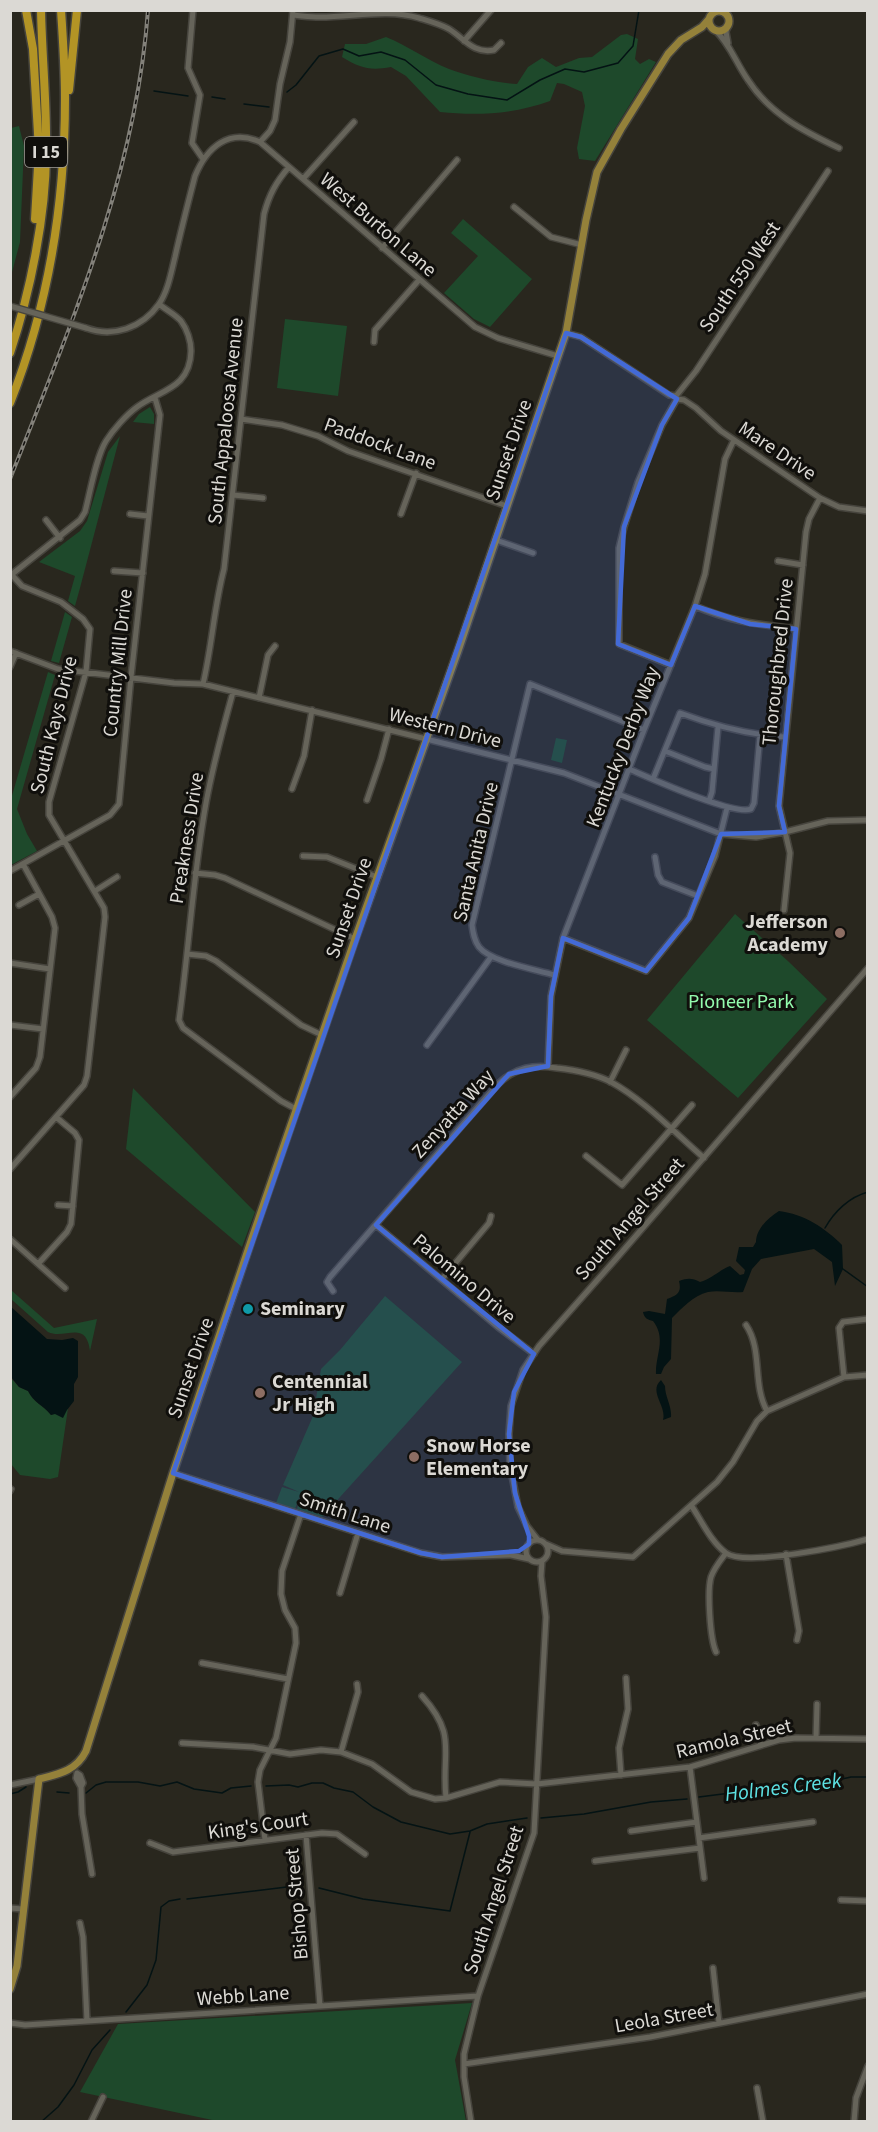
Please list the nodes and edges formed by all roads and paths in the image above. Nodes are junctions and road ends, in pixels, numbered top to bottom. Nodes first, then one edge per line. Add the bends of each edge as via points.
1 (26, 10) edge
2 (41, 10) edge
3 (62, 10) edge
4 (77, 10) edge
5 (194, 10) edge
6 (491, 10) edge
7 (722, 11) edge
8 (293, 13) edge
9 (414, 13) edge
10 (710, 15) edge
11 (728, 25) junction
12 (714, 29) junction
13 (693, 32) junction
14 (464, 41) junction
15 (501, 42) dead end
16 (729, 47) junction
17 (354, 122) dead end
18 (260, 142) junction
19 (839, 148) dead end
20 (63, 156) junction
21 (204, 159) junction
22 (457, 160) dead end
23 (289, 167) junction
24 (828, 171) dead end
25 (303, 179) junction
26 (514, 207) dead end
27 (582, 245) junction
28 (382, 248) junction
29 (419, 280) junction
30 (27, 293) junction
31 (159, 304) junction
32 (10, 306) edge
33 (566, 333) junction
34 (374, 342) dead end
35 (10, 353) edge
36 (558, 356) junction
37 (155, 398) junction
38 (677, 398) junction
39 (10, 403) edge
40 (241, 419) junction
41 (734, 440) junction
42 (416, 474) junction
43 (233, 495) junction
44 (263, 498) dead end
45 (820, 498) junction
46 (507, 506) junction
47 (867, 511) edge
48 (130, 514) dead end
49 (401, 514) dead end
50 (148, 516) junction
51 (46, 520) dead end
52 (60, 538) junction
53 (496, 540) junction
54 (533, 553) dead end
55 (778, 561) dead end
56 (803, 565) junction
57 (114, 571) dead end
58 (143, 573) junction
59 (11, 575) edge
60 (695, 606) junction
61 (796, 629) junction
62 (275, 646) dead end
63 (13, 652) edge
64 (671, 666) junction
65 (10, 667) edge
66 (86, 672) junction
67 (130, 677) junction
68 (203, 684) junction
69 (233, 692) junction
70 (259, 698) junction
71 (312, 710) junction
72 (718, 727) junction
73 (389, 729) junction
74 (644, 730) junction
75 (760, 735) junction
76 (785, 737) junction
77 (426, 738) junction
78 (665, 751) junction
79 (513, 759) junction
80 (629, 769) junction
81 (714, 769) junction
82 (653, 779) junction
83 (292, 789) dead end
84 (620, 795) junction
85 (366, 800) dead end
86 (709, 801) junction
87 (727, 808) junction
88 (867, 820) edge
89 (785, 832) junction
90 (721, 834) junction
91 (64, 841) junction
92 (303, 856) dead end
93 (655, 857) dead end
94 (23, 864) junction
95 (10, 871) edge
96 (195, 873) junction
97 (117, 877) dead end
98 (377, 877) junction
99 (95, 891) junction
100 (39, 894) junction
101 (698, 896) junction
102 (19, 905) dead end
103 (784, 910) dead end
104 (563, 938) junction
105 (355, 939) junction
106 (187, 954) junction
107 (492, 957) junction
108 (10, 963) edge
109 (867, 968) edge
110 (50, 969) junction
111 (554, 975) junction
112 (10, 1025) edge
113 (43, 1029) junction
114 (322, 1035) junction
115 (427, 1045) dead end
116 (626, 1050) dead end
117 (548, 1066) junction
118 (610, 1082) junction
119 (10, 1086) edge
120 (16, 1090) junction
121 (10, 1097) edge
122 (692, 1105) dead end
123 (296, 1109) junction
124 (56, 1117) junction
125 (670, 1129) junction
126 (586, 1156) dead end
127 (704, 1158) junction
128 (10, 1169) edge
129 (58, 1205) dead end
130 (73, 1206) junction
131 (491, 1216) dead end
132 (376, 1225) junction
133 (10, 1239) edge
134 (38, 1264) junction
135 (442, 1279) junction
136 (66, 1288) dead end
137 (333, 1291) dead end
138 (867, 1319) edge
139 (746, 1325) dead end
140 (534, 1354) junction
141 (867, 1375) edge
142 (843, 1377) junction
143 (766, 1411) junction
144 (173, 1473) junction
145 (691, 1505) junction
146 (301, 1514) junction
147 (526, 1526) junction
148 (358, 1533) junction
149 (867, 1539) edge
150 (537, 1540) junction
151 (546, 1544) junction
152 (528, 1545) junction
153 (562, 1551) junction
154 (726, 1553) junction
155 (786, 1554) junction
156 (511, 1555) junction
157 (544, 1559) junction
158 (531, 1560) junction
159 (542, 1576) junction
160 (340, 1593) dead end
161 (797, 1640) dead end
162 (716, 1653) dead end
163 (202, 1663) dead end
164 (626, 1678) dead end
165 (288, 1679) junction
166 (357, 1683) dead end
167 (422, 1696) dead end
168 (817, 1704) dead end
169 (756, 1725) dead end
170 (816, 1738) junction
171 (867, 1739) edge
172 (182, 1743) dead end
173 (760, 1745) junction
174 (271, 1750) junction
175 (341, 1752) junction
176 (690, 1767) junction
177 (75, 1771) junction
178 (621, 1775) junction
179 (39, 1779) junction
180 (537, 1784) junction
181 (10, 1785) edge
182 (446, 1797) junction
183 (697, 1822) junction
184 (813, 1822) dead end
185 (631, 1831) dead end
186 (306, 1835) junction
187 (699, 1838) junction
188 (265, 1840) junction
189 (150, 1843) dead end
190 (700, 1848) junction
191 (364, 1854) dead end
192 (595, 1862) dead end
193 (92, 1874) dead end
194 (704, 1878) dead end
195 (841, 1900) dead end
196 (867, 1901) edge
197 (10, 1908) edge
198 (23, 1909) junction
199 (80, 1923) dead end
200 (713, 1968) dead end
201 (10, 1989) edge
202 (867, 1994) edge
203 (478, 1996) junction
204 (320, 2006) junction
205 (87, 2021) junction
206 (719, 2023) junction
207 (10, 2024) edge
208 (464, 2064) junction
209 (867, 2066) edge
210 (757, 2088) dead end
211 (102, 2097) dead end
212 (91, 2121) edge
213 (471, 2121) edge
214 (763, 2121) edge
215 (854, 2121) edge

1 - 30 highway via 33,49 39,150
2 - 30 highway, I 15 via 46,152 40,220
3 - 20 highway, I 15
4 - 20 highway
5 - 21 street via 188,68 200,95 192,143
6 - 14 street
7 - 10 main road
7 - 11 main road
8 - 9 street via 317,17
8 - 18 street via 275,120
9 - 14 street via 440,24
10 - 12 main road
10 - 13 main road, Sunset Drive
11 - 12 main road via 722,30
11 - 16 street
12 - 13 main road
12 - 16 street
13 - 27 main road, Sunset Drive via 661,64 597,172
14 - 15 street via 486,51 494,50
16 - 19 street via 749,82 775,111 798,129
17 - 25 street
18 - 21 street via 235,137 225,140
18 - 23 street, West Burton Lane
20 - 39 highway, I 15 via 59,210 44,298
21 - 31 street via 195,176 166,291
22 - 28 street
23 - 25 street, West Burton Lane
23 - 40 street, South Appaloosa Avenue via 268,198 264,214
24 - 38 street, South 550 West
25 - 28 street, West Burton Lane
26 - 27 street via 551,237
27 - 33 main road, Sunset Drive
28 - 29 street, West Burton Lane
29 - 34 street via 375,330
29 - 36 street, West Burton Lane via 475,327
30 - 35 highway, I 15
31 - 32 street, bridge via 132,327 107,332
31 - 37 street via 181,321 191,353 177,384
33 - 36 main road, Sunset Drive
33 - 38 street, Mare Drive via 581,337
36 - 46 main road, Sunset Drive
37 - 50 street, Country Mill Drive via 160,415
37 - 52 street via 134,409 106,441 85,512
38 - 41 street, Mare Drive via 696,408
38 - 64 street, South 550 West via 638,482 619,548 619,644
40 - 42 street, Paddock Lane via 318,436 348,451
40 - 43 street, South Appaloosa Avenue
41 - 45 street, Mare Drive
41 - 60 street, Kentucky Derby Way via 725,459 705,574
42 - 46 street, Paddock Lane
42 - 49 street
43 - 44 street
43 - 68 street, South Appaloosa Avenue
45 - 47 street, Mare Drive via 839,507
45 - 56 street, Thoroughbred Drive via 809,519
46 - 53 main road, Sunset Drive
48 - 50 street
50 - 58 street, Country Mill Drive
51 - 52 street
52 - 59 street
53 - 54 street
53 - 77 main road, Sunset Drive
55 - 56 street
56 - 61 street, Thoroughbred Drive
57 - 58 street
58 - 67 street, Country Mill Drive
59 - 66 street, South Kays Drive via 22,586 61,602 83,619 90,629
60 - 61 street via 750,624
60 - 64 street, Kentucky Derby Way
61 - 76 street, Thoroughbred Drive
62 - 70 street via 268,655
63 - 65 street
63 - 66 street, Western Drive via 51,668
64 - 74 street, Kentucky Derby Way
66 - 67 street, Western Drive
66 - 91 street, South Kays Drive via 49,802 49,815
67 - 68 street, Western Drive
67 - 91 street, Country Mill Drive via 119,804 110,815
68 - 69 street, Western Drive
69 - 70 street, Western Drive
69 - 96 street, Preakness Drive via 212,772
70 - 71 street, Western Drive
71 - 73 street, Western Drive
71 - 83 street via 304,756
72 - 75 street
72 - 78 street via 680,713
72 - 81 street
73 - 77 street, Western Drive
73 - 85 street
74 - 79 street, Santa Anita Drive via 530,684
74 - 80 street, Kentucky Derby Way
75 - 76 street
75 - 87 street via 754,803 746,811
76 - 89 street, Thoroughbred Drive via 779,806
77 - 79 street, Western Drive
77 - 98 main road, Sunset Drive
78 - 81 street
78 - 82 street
79 - 84 street, Western Drive
79 - 107 street, Santa Anita Drive via 472,925 480,948
80 - 82 street
80 - 84 street, Kentucky Derby Way
81 - 86 street
82 - 86 street
84 - 90 street, Western Drive
84 - 104 street, Kentucky Derby Way
86 - 87 street
87 - 90 street
88 - 89 street, Western Drive via 828,821
89 - 90 street, Western Drive via 756,837
89 - 103 street, Thoroughbred Drive via 790,853
90 - 101 street
91 - 94 street, Country Mill Drive
91 - 99 street, South Kays Drive
92 - 98 street via 327,857
93 - 101 street via 662,882
94 - 95 street, Country Mill Drive
94 - 100 street
96 - 105 street via 225,878
96 - 106 street, Preakness Drive
97 - 99 street
98 - 105 main road, Sunset Drive
99 - 124 street, South Kays Drive via 105,917 87,1076 84,1085
100 - 102 street
100 - 110 street via 55,928
101 - 104 street via 689,918 646,971
104 - 111 street, Kentucky Derby Way
105 - 114 main road, Sunset Drive
106 - 114 street via 216,961 301,1025
106 - 123 street, Preakness Drive via 179,1020 183,1028
107 - 111 street
107 - 115 street
108 - 110 street
109 - 127 street, South Angel Street
110 - 113 street
111 - 117 street, Kentucky Derby Way
112 - 113 street
113 - 120 street via 36,1068
114 - 123 main road, Sunset Drive
116 - 118 street
117 - 118 street, Zenyatta Way
117 - 132 street, Zenyatta Way via 520,1068 504,1079
118 - 125 street, Zenyatta Way
119 - 120 street
120 - 121 street
122 - 125 street
123 - 144 main road, Sunset Drive
124 - 128 street, South Kays Drive
124 - 130 street via 79,1140
125 - 126 street via 622,1185
125 - 127 street, Zenyatta Way
127 - 140 street, South Angel Street
129 - 130 street
130 - 134 street via 67,1232
131 - 135 street
132 - 135 street, Palomino Drive
132 - 137 street, Zenyatta Way via 330,1277 327,1282
133 - 134 street
134 - 136 street
135 - 140 street, Palomino Drive
138 - 142 street via 843,1322 838,1328
139 - 143 street via 753,1335 760,1396
140 - 147 street, South Angel Street via 514,1392 509,1434 515,1493
141 - 142 street
142 - 143 street
143 - 145 street via 717,1482
144 - 146 street, Smith Lane
144 - 177 main road, Sunset Drive via 86,1751
145 - 153 street via 633,1557
145 - 154 street
146 - 148 street, Smith Lane
146 - 165 street via 282,1571 281,1594 295,1628 296,1643
147 - 150 street, South Angel Street
147 - 152 street, South Angel Street
148 - 156 street, Smith Lane via 442,1557
148 - 160 street
149 - 155 street
150 - 151 street
150 - 152 street
151 - 153 street
151 - 157 street
152 - 156 street, Smith Lane
152 - 158 street via 526,1552
153 - 157 street
154 - 155 street via 741,1559
154 - 162 street via 710,1579 711,1636
155 - 161 street via 799,1631
156 - 158 street, Smith Lane
157 - 158 street
157 - 159 street, South Angel Street
158 - 159 street, South Angel Street
159 - 180 street, South Angel Street via 546,1617
163 - 165 street
164 - 178 street via 628,1709 619,1748
165 - 174 street
166 - 175 street via 358,1692
167 - 182 street via 443,1726 448,1756
168 - 170 street
169 - 173 street
170 - 171 street, Ramola Street
170 - 173 street, Ramola Street
172 - 174 street
173 - 176 street, Ramola Street
174 - 175 street via 290,1754 321,1749
174 - 188 street via 258,1782
175 - 182 street via 372,1764 411,1792 435,1799
176 - 178 street, Ramola Street
176 - 183 street
177 - 179 main road
177 - 193 street via 82,1783 82,1814
178 - 180 street, Ramola Street
179 - 181 street
179 - 198 main road
180 - 182 street, Ramola Street via 500,1782
180 - 203 street, South Angel Street via 534,1833
183 - 185 street
183 - 187 street
184 - 187 street
186 - 188 street, King's Court
186 - 191 street, King's Court via 337,1834
186 - 204 street, Bishop Street
187 - 190 street
188 - 189 street, King's Court via 173,1852
190 - 192 street
190 - 194 street
195 - 196 street
197 - 198 street
198 - 201 main road via 16,1973
199 - 205 street
200 - 206 street
202 - 206 street, Leola Street
203 - 204 street, Webb Lane
203 - 208 street, South Angel Street
204 - 205 street, Webb Lane
205 - 207 street, Webb Lane
206 - 208 street, Leola Street
208 - 213 street, South Angel Street
209 - 215 street via 856,2098
210 - 214 street
211 - 212 street

